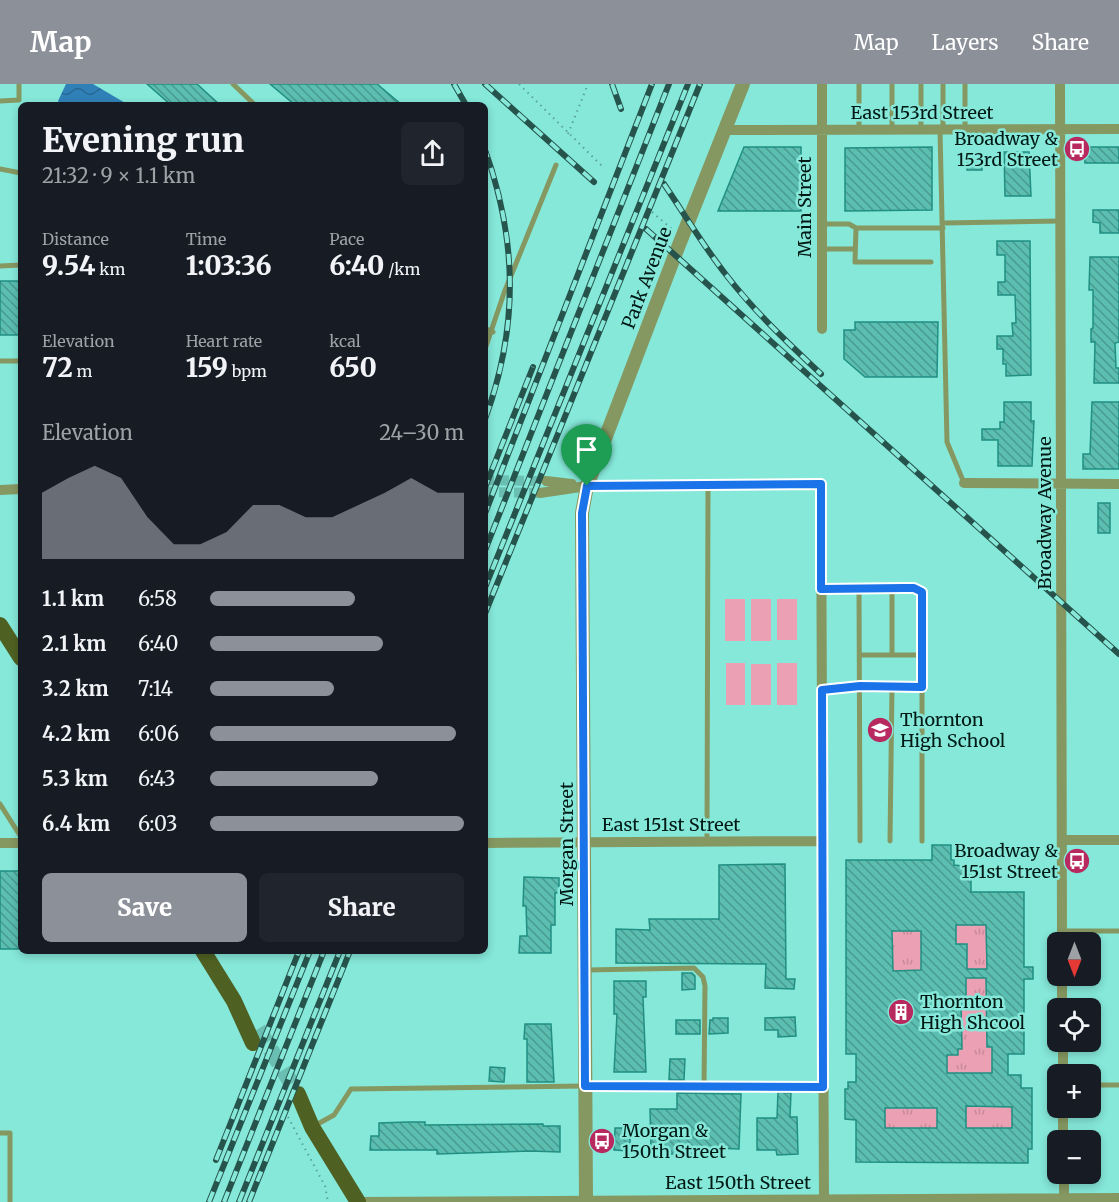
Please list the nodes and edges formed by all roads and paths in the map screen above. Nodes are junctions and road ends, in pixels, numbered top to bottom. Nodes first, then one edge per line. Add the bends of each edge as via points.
1 (19, 84) edge
2 (233, 84) edge
3 (519, 84) edge
4 (588, 84) edge
5 (743, 84) edge
6 (822, 84) edge
7 (859, 84) edge
8 (892, 84) edge
9 (921, 84) edge
10 (943, 84) edge
11 (965, 84) edge
12 (1060, 84) edge
13 (0, 100) edge
14 (252, 102) edge
15 (1060, 129) junction
16 (1119, 129) edge
17 (724, 130) junction
18 (822, 130) junction
19 (859, 130) junction
20 (892, 130) junction
21 (921, 130) junction
22 (941, 130) junction
23 (965, 130) junction
24 (568, 134) junction
25 (556, 165) dead end
26 (603, 167) dead end
27 (0, 169) edge
28 (18, 172) edge
29 (652, 212) dead end
30 (1060, 221) junction
31 (822, 224) junction
32 (943, 225) junction
33 (856, 228) junction
34 (682, 238) junction
35 (822, 249) junction
36 (855, 249) junction
37 (931, 262) dead end
38 (18, 265) edge
39 (0, 266) edge
40 (822, 329) dead end
41 (488, 330) edge
42 (493, 332) junction
43 (488, 343) edge
44 (0, 361) edge
45 (18, 361) edge
46 (546, 481) tunnel mouth
47 (964, 483) joint
48 (1061, 484) junction
49 (1119, 484) edge
50 (708, 485) junction
51 (587, 486) junction
52 (18, 489) edge
53 (0, 490) edge
54 (540, 493) tunnel mouth
55 (859, 588) junction
56 (892, 588) junction
57 (821, 589) junction
58 (0, 625) edge
59 (18, 653) edge
60 (860, 655) junction
61 (892, 655) junction
62 (922, 655) junction
63 (860, 686) junction
64 (892, 686) junction
65 (922, 687) junction
66 (822, 690) junction
67 (0, 804) edge
68 (18, 832) edge
69 (1062, 840) junction
70 (1119, 840) edge
71 (822, 841) junction
72 (860, 841) dead end
73 (890, 841) dead end
74 (922, 841) dead end
75 (585, 842) junction
76 (707, 842) junction
77 (0, 843) edge
78 (18, 843) edge
79 (488, 843) edge
80 (1119, 931) edge
81 (1062, 932) edge
82 (1101, 933) edge
83 (205, 954) edge
84 (586, 970) junction
85 (256, 1036) tunnel mouth
86 (1101, 1085) edge
87 (1119, 1085) edge
88 (585, 1086) junction
89 (704, 1086) junction
90 (823, 1087) junction
91 (293, 1106) joint
92 (312, 1127) junction
93 (0, 1133) edge
94 (1064, 1184) edge
95 (1119, 1198) edge
96 (586, 1201) edge
97 (824, 1201) edge
98 (1064, 1201) edge
99 (10, 1202) edge
100 (328, 1202) edge
101 (358, 1202) edge

1 - 13 lane via 19,100
2 - 14 lane
3 - 24 path
4 - 24 path
5 - 17 street, Park Avenue
6 - 18 street, Main Street
7 - 19 lane
8 - 20 lane
9 - 21 lane
10 - 22 lane
11 - 23 lane
12 - 15 street, Broadway Avenue
15 - 16 street, East 153rd Street
15 - 23 street, East 153rd Street
15 - 30 street, Broadway Avenue
17 - 18 street, East 153rd Street
17 - 34 street, Park Avenue
18 - 19 street, East 153rd Street
18 - 31 street, Main Street
19 - 20 street, East 153rd Street
20 - 21 street, East 153rd Street
21 - 22 street, East 153rd Street
22 - 23 street, East 153rd Street
22 - 32 lane
24 - 26 path
25 - 42 lane via 504,293
27 - 28 lane
29 - 34 path
30 - 32 lane
30 - 48 street, Broadway Avenue
31 - 33 lane via 849,224
31 - 35 street, Main Street
32 - 33 lane
32 - 47 lane via 947,442
33 - 36 lane
34 - 51 street, Park Avenue
35 - 36 lane
35 - 40 street, Main Street
36 - 37 lane via 855,262
38 - 39 lane
41 - 42 lane
42 - 43 lane
44 - 45 lane
46 - 51 street
47 - 48 street
48 - 49 street
48 - 69 street, Broadway Avenue
50 - 51 street
50 - 57 street via 821,484
50 - 76 lane
51 - 54 street
51 - 75 street, Morgan Street via 582,513
52 - 53 street
55 - 56 lane
55 - 57 lane
55 - 60 lane
56 - 61 lane
56 - 62 lane via 922,592
57 - 66 street
58 - 59 main road
60 - 61 lane
60 - 63 lane
61 - 62 lane
62 - 65 lane
63 - 64 lane
63 - 66 lane
63 - 72 lane
64 - 65 lane
64 - 73 lane
65 - 74 lane
66 - 71 street
67 - 68 lane
69 - 70 street
69 - 81 street, Broadway Avenue
71 - 76 street, East 151st Street
71 - 90 street
75 - 76 street, East 151st Street
75 - 79 street, East 151st Street
75 - 84 street, Morgan Street
77 - 78 street
80 - 82 lane
83 - 85 main road
84 - 88 street, Morgan Street
84 - 89 lane via 694,968 704,977
86 - 87 lane
88 - 89 lane
88 - 92 lane via 351,1089 334,1115
88 - 96 street, Morgan Street
89 - 90 lane
90 - 97 street
91 - 92 main road
91 - 100 path
92 - 101 main road
93 - 99 lane via 10,1133
94 - 98 street
95 - 98 street, East 150th Street
96 - 97 street, East 150th Street
96 - 101 street, East 150th Street
97 - 98 street, East 150th Street

